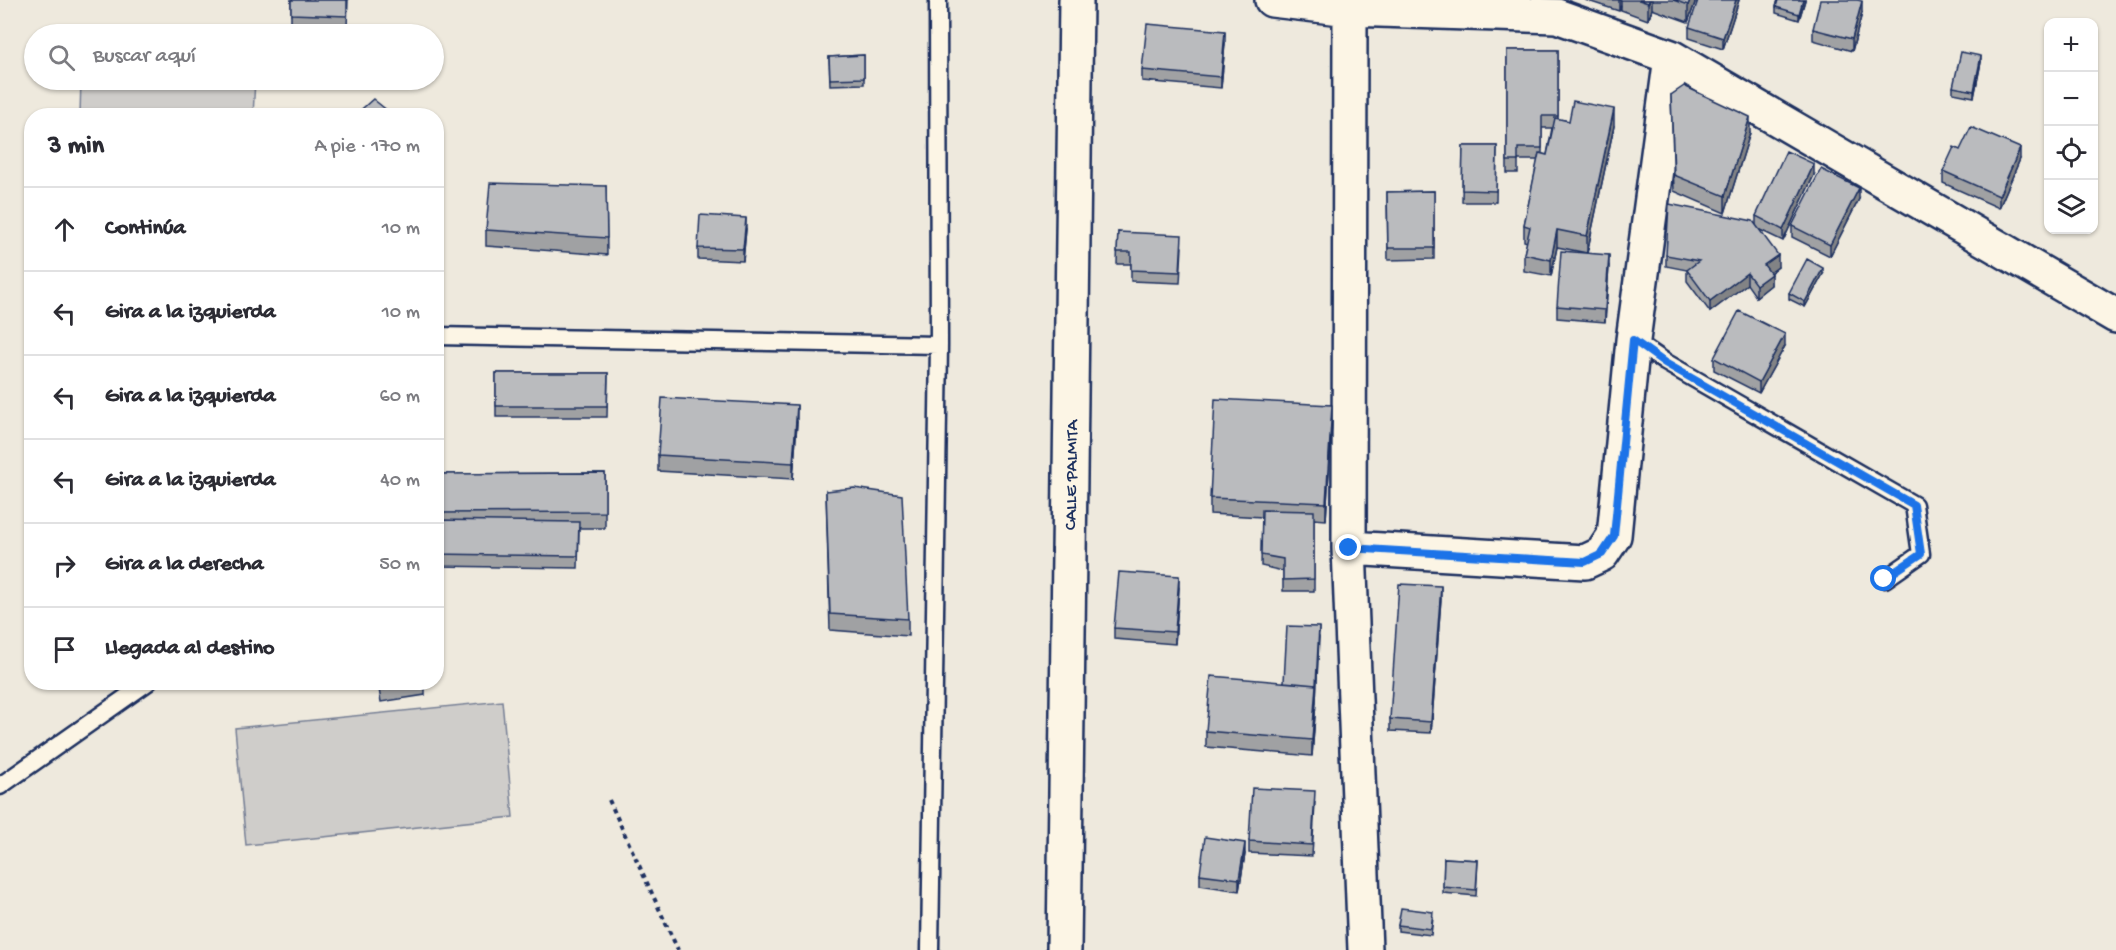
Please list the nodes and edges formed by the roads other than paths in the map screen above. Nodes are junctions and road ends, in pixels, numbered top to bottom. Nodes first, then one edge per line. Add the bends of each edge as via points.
1 (938, 0) edge
2 (1076, 0) edge
3 (1272, 0) edge
4 (1350, 9) junction
5 (1671, 57) junction
6 (2116, 316) edge
7 (444, 336) edge
8 (1633, 340) junction
9 (939, 345) junction
10 (1349, 548) junction
11 (1884, 579) dead end
12 (137, 690) edge
13 (0, 786) edge
14 (930, 950) edge
15 (1064, 950) edge
16 (1365, 950) edge

1 - 9 lane
2 - 15 street, CALLE PALMITA
3 - 4 street
4 - 5 street via 1557,16
4 - 10 street
5 - 6 street
5 - 8 street
7 - 9 lane
8 - 10 street via 1614,536 1602,554 1585,562
8 - 11 lane via 1665,363 1914,505 1921,554
9 - 14 lane
10 - 16 street
12 - 13 lane

